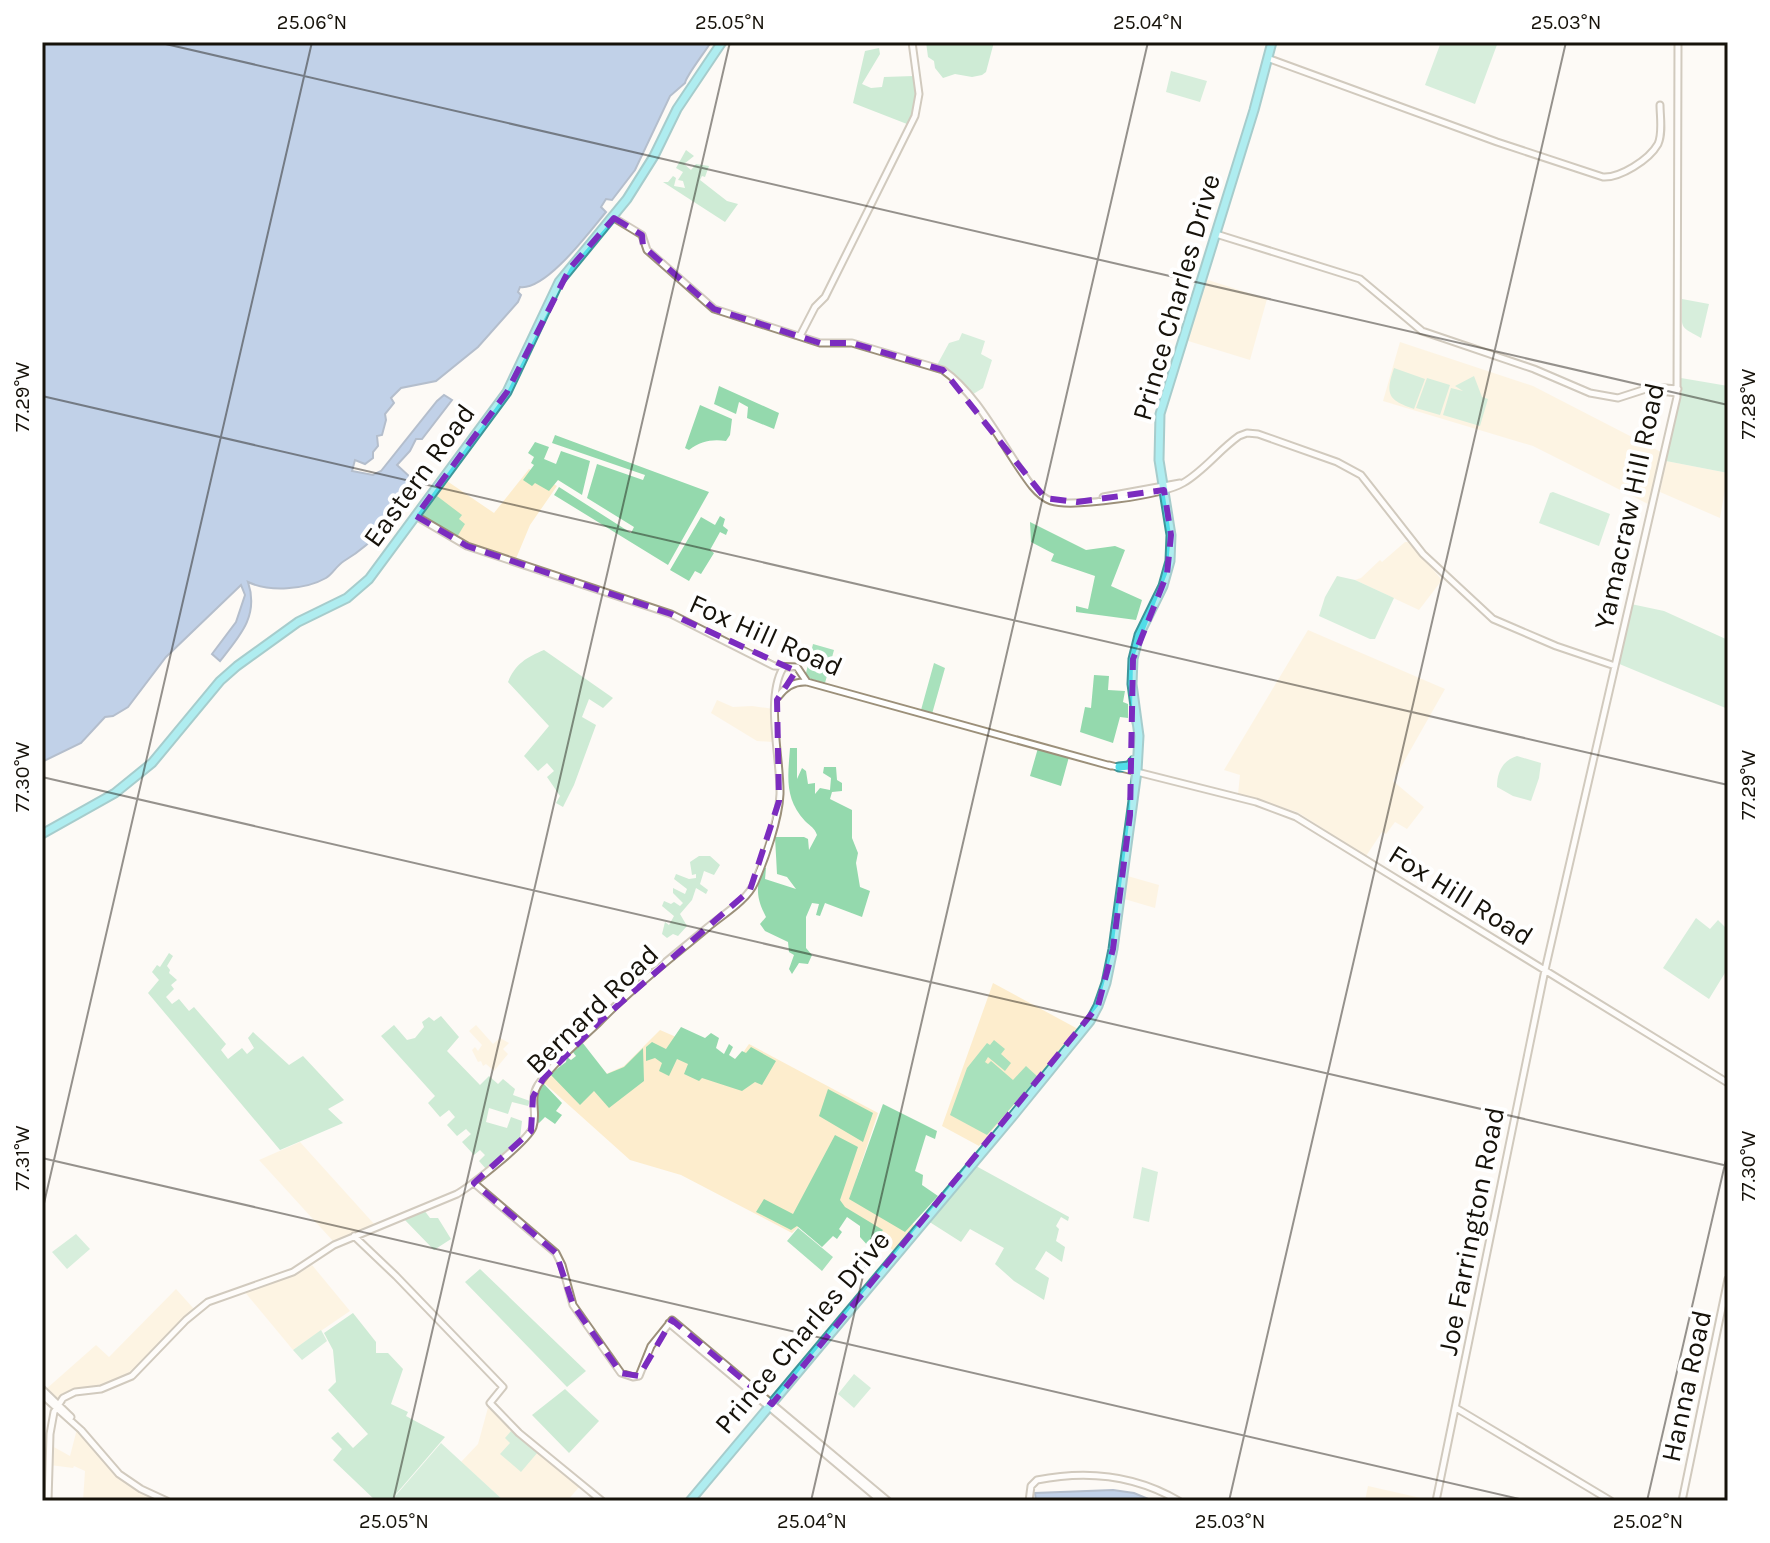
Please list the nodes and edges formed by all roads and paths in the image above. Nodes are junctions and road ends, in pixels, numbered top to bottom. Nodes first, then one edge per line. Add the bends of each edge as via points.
1 (722, 42) edge
2 (912, 42) edge
3 (1272, 42) edge
4 (1678, 42) edge
5 (1270, 59) junction
6 (1660, 105) dead end
7 (614, 218) junction
8 (1216, 234) junction
9 (800, 336) junction
10 (1677, 391) junction
11 (1163, 488) junction
12 (416, 516) junction
13 (1614, 668) junction
14 (781, 670) junction
15 (804, 680) junction
16 (780, 691) junction
17 (1135, 705) junction
18 (1134, 760) junction
19 (1109, 765) junction
20 (1119, 767) junction
21 (1133, 774) junction
22 (42, 834) edge
23 (1547, 958) junction
24 (1535, 964) junction
25 (1545, 970) junction
26 (1552, 974) junction
27 (1543, 978) junction
28 (1728, 1083) edge
29 (474, 1183) junction
30 (354, 1236) junction
31 (1728, 1279) edge
32 (42, 1392) edge
33 (770, 1406) junction
34 (59, 1407) junction
35 (1456, 1408) junction
36 (588, 1490) dead end
37 (48, 1501) edge
38 (167, 1501) edge
39 (690, 1501) edge
40 (881, 1501) edge
41 (888, 1501) edge
42 (1030, 1501) edge
43 (1179, 1501) edge
44 (1436, 1501) edge
45 (1611, 1501) edge
46 (1682, 1501) edge

1 - 7 highway, Eastern Road
2 - 9 main road via 919,94 911,126
3 - 5 highway, Prince Charles Drive
4 - 10 main road, Yamacraw Hill Road
5 - 6 main road via 1605,178 1625,171 1656,146
5 - 8 highway, Prince Charles Drive
7 - 9 main road via 642,235 647,250 709,306
7 - 12 highway, Eastern Road via 559,282 507,392
8 - 10 main road via 1360,279 1422,331 1604,397 1621,398 1657,387
8 - 11 highway, Prince Charles Drive via 1160,414
9 - 11 main road via 827,345 852,343 943,370 968,395 1040,495 1057,502 1095,500
10 - 13 main road, Yamacraw Hill Road
11 - 13 main road via 1184,483 1247,433 1346,466 1367,481 1423,554 1490,616
11 - 17 highway, Prince Charles Drive via 1170,561 1134,652
12 - 14 main road, Fox Hill Road via 467,546 671,614
12 - 22 highway, Eastern Road via 357,591 298,622 237,666 152,763 115,793
13 - 23 main road, Yamacraw Hill Road
14 - 15 main road, Fox Hill Road via 797,667
14 - 16 main road
15 - 16 main road
15 - 19 main road, Fox Hill Road
16 - 29 main road, Bernard Road via 780,793 753,886 600,1021 543,1079 533,1097 531,1131
17 - 18 highway, Prince Charles Drive
17 - 21 highway, Prince Charles Drive via 1139,736
18 - 20 highway
18 - 21 highway, Prince Charles Drive
19 - 20 main road, Fox Hill Road
19 - 21 main road, Fox Hill Road
20 - 21 main road, Fox Hill Road
21 - 24 main road, Fox Hill Road via 1284,811
21 - 33 highway, Prince Charles Drive via 1113,949 1103,995 1090,1021
23 - 24 main road
23 - 25 main road, Yamacraw Hill Road
24 - 25 main road, Fox Hill Road
25 - 26 main road, Fox Hill Road
25 - 27 main road, Joe Farrington Road
26 - 27 main road
26 - 28 main road, Fox Hill Road
27 - 35 main road, Joe Farrington Road
29 - 30 main road, Bernard Road
29 - 33 main road via 556,1253 569,1297 618,1370 638,1377 651,1346 671,1321
30 - 34 main road, Bernard Road via 293,1272 208,1302 132,1376 101,1389 72,1393
30 - 36 main road via 503,1387 490,1403
31 - 46 main road, Hanna Road
32 - 34 main road
33 - 39 highway, Prince Charles Drive
33 - 40 main road
33 - 41 main road
34 - 37 main road via 49,1447
34 - 38 main road via 119,1474
35 - 44 main road, Joe Farrington Road
35 - 45 main road
42 - 43 main road via 1033,1483 1039,1480 1110,1477 1145,1483

